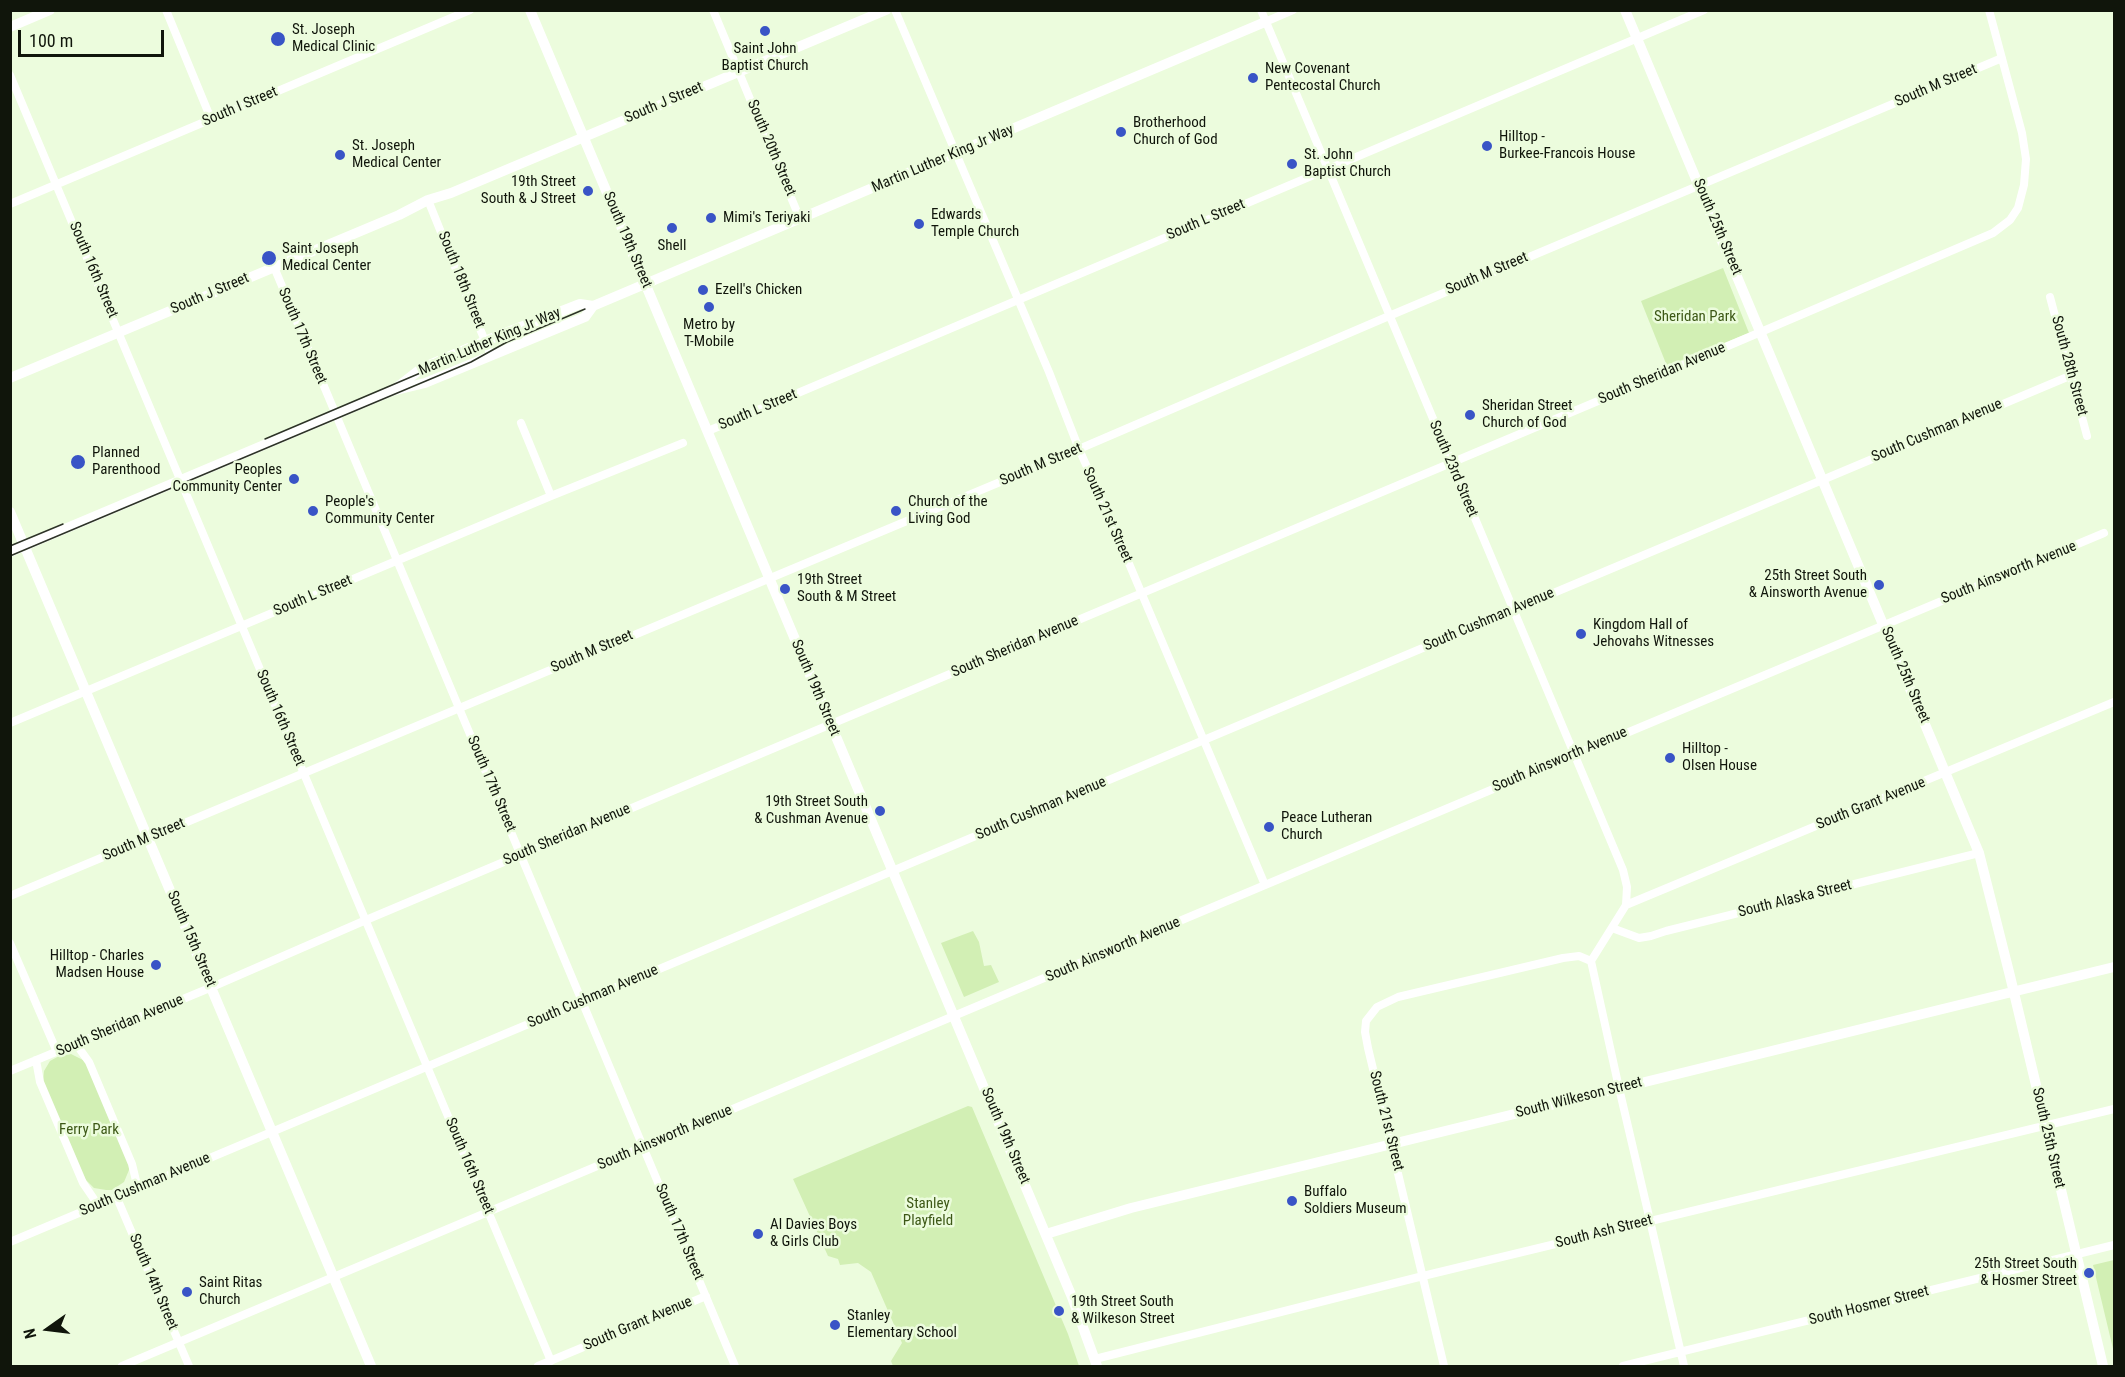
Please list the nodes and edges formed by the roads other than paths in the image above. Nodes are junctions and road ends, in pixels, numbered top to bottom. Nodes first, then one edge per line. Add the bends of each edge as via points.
1 (50, 10) edge
2 (166, 10) edge
3 (470, 10) edge
4 (530, 10) edge
5 (713, 10) edge
6 (886, 10) edge
7 (895, 10) edge
8 (1261, 10) edge
9 (1293, 10) edge
10 (1625, 10) edge
11 (1704, 10) edge
12 (1989, 10) edge
13 (1265, 22) junction
14 (10, 27) edge
15 (1637, 39) junction
16 (2002, 58) junction
17 (739, 72) junction
18 (10, 75) edge
19 (212, 119) junction
20 (584, 137) junction
21 (956, 153) junction
22 (1327, 169) junction
23 (57, 184) junction
24 (1699, 185) junction
25 (443, 196) junction
26 (10, 204) edge
27 (430, 205) junction
28 (409, 210) junction
29 (800, 219) junction
30 (274, 267) junction
31 (645, 284) junction
32 (2050, 297) dead end
33 (1018, 300) junction
34 (593, 306) junction
35 (1389, 316) junction
36 (119, 332) junction
37 (1761, 332) junction
38 (485, 341) junction
39 (491, 356) junction
40 (2072, 375) junction
41 (10, 378) edge
42 (392, 391) junction
43 (335, 414) junction
44 (521, 423) dead end
45 (708, 431) junction
46 (2087, 436) dead end
47 (683, 443) dead end
48 (1079, 449) junction
49 (1450, 463) junction
50 (1823, 479) junction
51 (180, 480) junction
52 (551, 496) junction
53 (10, 512) edge
54 (2104, 534) dead end
55 (25, 545) junction
56 (10, 552) edge
57 (397, 561) junction
58 (769, 578) junction
59 (1141, 594) junction
60 (1513, 609) junction
61 (1884, 624) junction
62 (242, 626) junction
63 (87, 691) junction
64 (2115, 702) edge
65 (459, 708) junction
66 (10, 723) edge
67 (831, 724) junction
68 (1204, 742) junction
69 (1574, 754) junction
70 (303, 773) junction
71 (1946, 773) junction
72 (149, 838) junction
73 (1979, 853) junction
74 (520, 855) junction
75 (892, 871) junction
76 (1265, 885) junction
77 (10, 896) edge
78 (1626, 905) junction
79 (366, 920) junction
80 (1612, 928) junction
81 (10, 943) edge
82 (1591, 961) junction
83 (2115, 967) edge
84 (212, 987) junction
85 (2014, 992) junction
86 (582, 1002) junction
87 (954, 1016) junction
88 (76, 1044) junction
89 (57, 1052) junction
90 (36, 1060) junction
91 (427, 1067) junction
92 (10, 1071) edge
93 (1619, 1088) junction
94 (2115, 1109) edge
95 (2045, 1126) junction
96 (273, 1132) junction
97 (1392, 1144) junction
98 (644, 1147) junction
99 (138, 1189) junction
100 (117, 1198) junction
101 (98, 1205) junction
102 (488, 1212) junction
103 (1650, 1221) junction
104 (1046, 1234) junction
105 (10, 1242) edge
106 (2115, 1245) edge
107 (2075, 1255) junction
108 (1423, 1276) junction
109 (334, 1277) junction
110 (706, 1296) junction
111 (178, 1343) junction
112 (1681, 1352) junction
113 (551, 1361) junction
114 (1096, 1363) edge
115 (122, 1366) edge
116 (189, 1366) edge
117 (371, 1366) edge
118 (538, 1366) edge
119 (735, 1366) edge
120 (1444, 1366) edge
121 (1623, 1366) edge
122 (1684, 1366) edge
123 (2103, 1366) edge

1 - 14 street
2 - 19 street
3 - 19 street, South I Street
4 - 20 street, South 19th Street
5 - 17 street, South 20th Street
6 - 17 street, South J Street
7 - 21 street, South 21st Street
8 - 13 street, South 23rd Street
9 - 13 street, Martin Luther King Jr Way
10 - 15 street, South 25th Street
11 - 15 street, South L Street
12 - 16 street
13 - 21 street, Martin Luther King Jr Way
13 - 22 street, South 23rd Street
15 - 22 street, South L Street
15 - 24 street, South 25th Street
16 - 24 street, South M Street
16 - 37 street, South Sheridan Avenue via 2026,159 2024,185 2014,215 1986,237
17 - 20 street, South J Street
17 - 29 street, South 20th Street
18 - 23 street, South 16th Street
19 - 23 street, South I Street
20 - 25 street, South J Street
20 - 31 street, South 19th Street
21 - 29 street, Martin Luther King Jr Way
21 - 33 street, South 21st Street
22 - 33 street, South L Street
22 - 35 street, South 23rd Street
23 - 26 street, South I Street
23 - 36 street, South 16th Street
24 - 35 street, South M Street
24 - 37 street, South 25th Street
25 - 27 street
25 - 28 street
27 - 28 street
27 - 38 street, South 18th Street
28 - 30 street, South J Street
29 - 31 street, Martin Luther King Jr Way
30 - 36 street, South J Street
30 - 43 street, South 17th Street
31 - 34 street, Martin Luther King Jr Way
31 - 45 street, South 19th Street
32 - 40 street, South 28th Street
33 - 45 street, South L Street
33 - 48 street, South 21st Street
34 - 38 street, Martin Luther King Jr Way via 580,304
34 - 39 street, Martin Luther King Jr Way via 585,317
35 - 48 street, South M Street
35 - 49 street, South 23rd Street
36 - 41 street, South J Street
36 - 51 street, South 16th Street
37 - 49 street, South Sheridan Avenue
37 - 50 street, South 25th Street
38 - 39 street, South 18th Street
38 - 42 street, Martin Luther King Jr Way via 422,368
39 - 42 street, Martin Luther King Jr Way via 426,383
40 - 46 street, South 28th Street
40 - 50 street, South Cushman Avenue
42 - 43 street, Martin Luther King Jr Way
43 - 51 street, Martin Luther King Jr Way
43 - 57 street, South 17th Street
44 - 52 street
45 - 58 street, South 19th Street
47 - 52 street, South L Street
48 - 58 street, South M Street
48 - 59 street, South 21st Street
49 - 59 street, South Sheridan Avenue
49 - 60 street, South 23rd Street
50 - 60 street, South Cushman Avenue
50 - 61 street, South 25th Street
51 - 55 street, Martin Luther King Jr Way
51 - 62 street, South 16th Street
52 - 57 street, South L Street
53 - 55 street, South 15th Street
54 - 61 street, South Ainsworth Avenue
55 - 56 street, Martin Luther King Jr Way
55 - 63 street, South 15th Street
57 - 62 street, South L Street
57 - 65 street, South 17th Street
58 - 65 street, South M Street
58 - 67 street, South 19th Street
59 - 67 street, South Sheridan Avenue
59 - 68 street, South 21st Street
60 - 68 street, South Cushman Avenue
60 - 69 street, South 23rd Street
61 - 69 street, South Ainsworth Avenue
61 - 71 street, South 25th Street
62 - 63 street, South L Street
62 - 70 street, South 16th Street
63 - 66 street, South L Street
63 - 72 street, South 15th Street
64 - 71 street, South Grant Avenue
65 - 70 street, South M Street
65 - 74 street, South 17th Street
67 - 74 street, South Sheridan Avenue
67 - 75 street, South 19th Street
68 - 75 street, South Cushman Avenue
68 - 76 street, South 21st Street
69 - 76 street, South Ainsworth Avenue
69 - 78 street, South 23rd Street via 1623,870
70 - 72 street, South M Street
70 - 79 street, South 16th Street
71 - 73 street, South 25th Street
71 - 78 street, South Grant Avenue
72 - 77 street, South M Street
72 - 84 street, South 15th Street
73 - 80 street, South Alaska Street via 1652,936 1639,938
73 - 85 street, South 25th Street
74 - 79 street, South Sheridan Avenue
74 - 86 street, South 17th Street
75 - 86 street, South Cushman Avenue
75 - 87 street, South 19th Street
76 - 87 street, South Ainsworth Avenue
78 - 80 street
79 - 84 street, South Sheridan Avenue
79 - 91 street, South 16th Street
80 - 82 street
81 - 89 street
82 - 93 street
82 - 97 street, South 21st Street via 1579,956 1563,958 1398,998 1377,1007 1365,1026
83 - 85 street, South Wilkeson Street
84 - 88 street, South Sheridan Avenue
84 - 96 street, South 15th Street
85 - 93 street, South Wilkeson Street
85 - 95 street, South 25th Street
86 - 91 street, South Cushman Avenue
86 - 98 street, South 17th Street
87 - 98 street, South Ainsworth Avenue
87 - 104 street, South 19th Street
88 - 89 street, South Sheridan Avenue
88 - 99 street via 90,1062 132,1164
89 - 90 street, South Sheridan Avenue
90 - 92 street, South Sheridan Avenue
90 - 101 street via 40,1082 83,1183
91 - 96 street, South Cushman Avenue
91 - 102 street, South 16th Street
93 - 97 street, South Wilkeson Street
93 - 103 street
94 - 95 street, South Ash Street
95 - 103 street, South Ash Street
95 - 107 street, South 25th Street
96 - 99 street, South Cushman Avenue
96 - 109 street, South 15th Street
97 - 104 street, South Wilkeson Street via 1131,1208
97 - 108 street, South 21st Street
98 - 102 street, South Ainsworth Avenue
98 - 110 street, South 17th Street
99 - 100 street, South Cushman Avenue
100 - 101 street, South Cushman Avenue
100 - 111 street, South 14th Street
101 - 105 street, South Cushman Avenue
102 - 109 street, South Ainsworth Avenue
102 - 113 street, South 16th Street
103 - 108 street, South Ash Street
103 - 112 street
104 - 114 street, South 19th Street
106 - 107 street, South Hosmer Street
107 - 112 street, South Hosmer Street
107 - 123 street, South 25th Street
108 - 114 street, South Ash Street
108 - 120 street, South 21st Street
109 - 111 street, South Ainsworth Avenue
109 - 117 street, South 15th Street
110 - 113 street, South Grant Avenue
110 - 119 street, South 17th Street
111 - 115 street, South Ainsworth Avenue
111 - 116 street, South 14th Street
112 - 121 street, South Hosmer Street
112 - 122 street
113 - 118 street, South Grant Avenue

